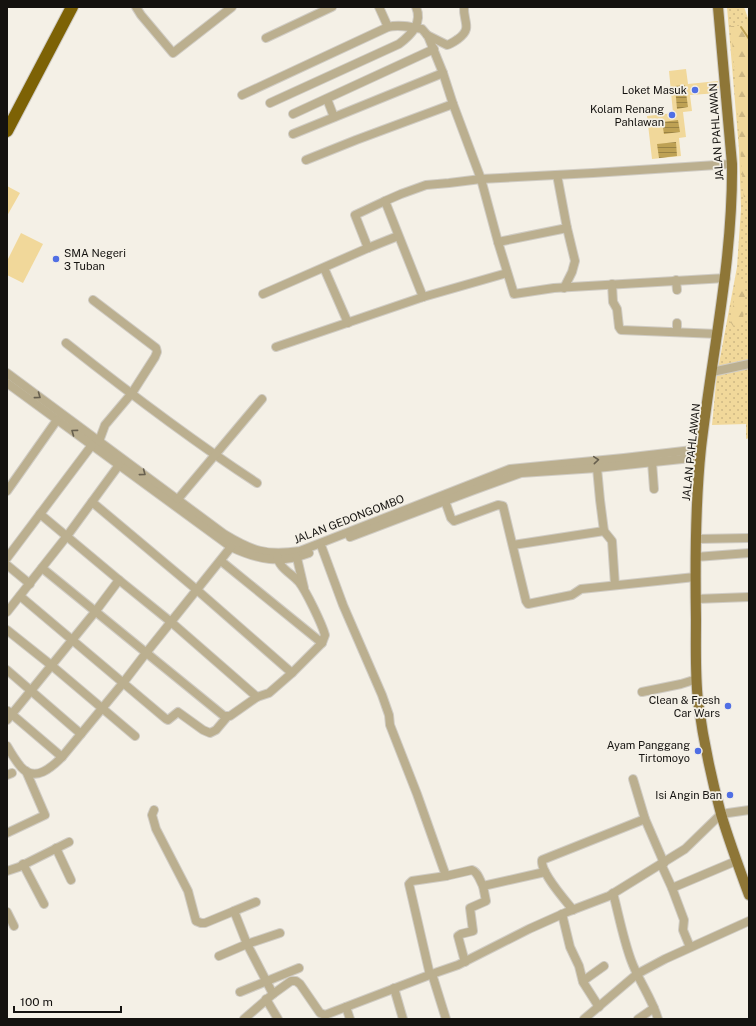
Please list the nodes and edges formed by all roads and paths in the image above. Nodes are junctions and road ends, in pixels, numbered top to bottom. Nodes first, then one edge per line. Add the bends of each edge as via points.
1 (72, 7) edge
2 (136, 7) edge
3 (232, 7) edge
4 (332, 7) edge
5 (379, 7) edge
6 (416, 7) edge
7 (464, 7) edge
8 (718, 7) edge
9 (388, 27) junction
10 (416, 28) junction
11 (428, 36) junction
12 (408, 37) junction
13 (266, 38) dead end
14 (434, 49) junction
15 (443, 73) junction
16 (242, 95) dead end
17 (327, 99) junction
18 (270, 104) dead end
19 (453, 104) junction
20 (292, 114) dead end
21 (334, 117) junction
22 (7, 132) edge
23 (293, 134) dead end
24 (306, 160) dead end
25 (732, 164) junction
26 (557, 175) junction
27 (481, 179) junction
28 (385, 201) junction
29 (567, 228) junction
30 (398, 236) junction
31 (498, 242) junction
32 (368, 248) junction
33 (324, 268) junction
34 (507, 273) junction
35 (726, 278) junction
36 (676, 280) junction
37 (612, 284) junction
38 (564, 288) junction
39 (677, 290) dead end
40 (263, 294) dead end
41 (423, 297) junction
42 (93, 300) dead end
43 (348, 323) junction
44 (676, 323) dead end
45 (677, 332) junction
46 (718, 334) junction
47 (66, 343) dead end
48 (276, 347) dead end
49 (749, 364) edge
50 (712, 372) junction
51 (7, 373) edge
52 (7, 383) edge
53 (132, 393) junction
54 (262, 399) dead end
55 (57, 420) junction
56 (96, 445) junction
57 (701, 453) junction
58 (214, 455) junction
59 (652, 462) junction
60 (119, 465) junction
61 (597, 468) junction
62 (257, 483) dead end
63 (477, 485) junction
64 (654, 489) dead end
65 (7, 490) edge
66 (178, 499) junction
67 (445, 501) junction
68 (92, 502) junction
69 (40, 514) junction
70 (604, 531) junction
71 (68, 536) junction
72 (749, 538) edge
73 (696, 539) junction
74 (513, 545) junction
75 (231, 547) junction
76 (322, 548) junction
77 (749, 553) edge
78 (277, 557) junction
79 (696, 557) junction
80 (7, 558) edge
81 (297, 558) junction
82 (221, 561) junction
83 (7, 565) edge
84 (42, 568) junction
85 (695, 578) junction
86 (119, 580) junction
87 (30, 584) junction
88 (615, 585) junction
89 (197, 590) junction
90 (304, 590) junction
91 (20, 596) junction
92 (749, 597) edge
93 (696, 599) junction
94 (7, 612) edge
95 (95, 612) junction
96 (171, 622) junction
97 (7, 630) edge
98 (71, 640) junction
99 (322, 643) junction
100 (146, 653) junction
101 (51, 665) junction
102 (7, 670) edge
103 (292, 673) junction
104 (697, 679) junction
105 (123, 683) junction
106 (30, 691) junction
107 (642, 692) dead end
108 (257, 697) junction
109 (101, 708) junction
110 (8, 715) edge
111 (227, 717) junction
112 (81, 734) junction
113 (135, 736) dead end
114 (7, 746) edge
115 (62, 757) junction
116 (26, 771) junction
117 (633, 779) dead end
118 (154, 810) dead end
119 (749, 810) edge
120 (721, 814) junction
121 (645, 819) junction
122 (7, 833) edge
123 (69, 842) dead end
124 (56, 848) junction
125 (736, 861) junction
126 (23, 864) junction
127 (662, 864) junction
128 (7, 871) edge
129 (545, 872) junction
130 (446, 876) junction
131 (71, 880) dead end
132 (482, 886) junction
133 (672, 888) junction
134 (613, 893) junction
135 (749, 895) edge
136 (256, 902) dead end
137 (44, 904) dead end
138 (573, 910) junction
139 (234, 911) junction
140 (7, 912) edge
141 (562, 914) junction
142 (749, 921) edge
143 (14, 926) dead end
144 (280, 933) dead end
145 (247, 944) junction
146 (690, 947) junction
147 (219, 956) dead end
148 (466, 962) junction
149 (604, 966) dead end
150 (299, 968) dead end
151 (431, 974) junction
152 (637, 974) junction
153 (583, 981) junction
154 (266, 982) junction
155 (394, 988) junction
156 (240, 992) dead end
157 (273, 994) junction
158 (266, 1000) junction
159 (346, 1007) junction
160 (599, 1007) junction
161 (654, 1008) junction
162 (322, 1017) edge
163 (244, 1019) edge
164 (278, 1019) edge
165 (350, 1019) edge
166 (403, 1019) edge
167 (446, 1019) edge
168 (584, 1019) edge
169 (638, 1019) edge
170 (658, 1019) edge

1 - 22 highway
2 - 3 street via 173,53
4 - 13 street
5 - 9 street
6 - 10 street
7 - 11 street via 467,29 463,35 447,45
8 - 25 main road, JALAN PAHLAWAN
9 - 10 street via 393,25
9 - 16 street
10 - 11 street via 423,30
10 - 12 street
11 - 12 street via 421,33
11 - 14 street
12 - 18 street via 396,47
14 - 15 street
14 - 17 street
15 - 19 street
15 - 21 street
17 - 20 street
17 - 21 street
19 - 24 street
19 - 27 street
21 - 23 street
25 - 26 street
25 - 35 main road, JALAN PAHLAWAN
26 - 27 street
26 - 29 street
27 - 28 street via 426,185
27 - 31 street
28 - 30 street
28 - 32 street via 355,215
29 - 31 street
29 - 38 street via 575,261
30 - 32 street
30 - 41 street
31 - 34 street
32 - 33 street
33 - 40 street
33 - 43 street
34 - 38 street via 513,293 516,294
34 - 41 street
35 - 36 street
35 - 46 main road, JALAN PAHLAWAN
36 - 37 street
36 - 39 street
37 - 38 street
37 - 45 street via 613,302 621,330
41 - 43 street
42 - 53 street via 156,348 155,357
43 - 48 street
44 - 45 street
45 - 46 street
46 - 50 main road, JALAN PAHLAWAN
47 - 53 street
49 - 50 street
50 - 57 main road, JALAN PAHLAWAN
51 -> 56 street, JALAN GEDONGOMBO
52 - 55 street, JALAN GEDONGOMBO
53 - 56 street via 105,425
53 - 58 street
54 - 58 street
56 -> 55 street, JALAN GEDONGOMBO
55 - 65 street
56 - 60 street, JALAN GEDONGOMBO
56 -> 66 street, JALAN GEDONGOMBO
56 - 69 street
57 - 59 street, JALAN GEDONGOMBO
63 -> 57 street, JALAN GEDONGOMBO via 519,467
57 - 73 main road, JALAN PAHLAWAN
58 - 62 street
58 - 66 street
59 - 61 street, JALAN GEDONGOMBO
59 - 64 street
60 - 68 street
60 - 75 street, JALAN GEDONGOMBO
61 - 63 street, JALAN GEDONGOMBO via 521,473
61 - 70 street
63 - 67 street, JALAN GEDONGOMBO
63 - 78 street, JALAN GEDONGOMBO via 300,551
66 - 78 street, JALAN GEDONGOMBO via 241,544
67 - 74 street via 454,521 502,505
67 - 76 street, JALAN GEDONGOMBO
68 - 71 street
68 - 89 street
69 - 71 street
69 - 80 street
70 - 74 street
70 - 88 street via 612,541
71 - 84 street
71 - 86 street
72 - 73 street
73 - 79 main road, JALAN PAHLAWAN
74 - 88 street via 528,604 572,595 581,589
75 - 78 street, JALAN GEDONGOMBO via 256,557 270,560
75 - 82 street
76 - 81 street, JALAN GEDONGOMBO
76 - 130 street via 343,605 382,694 390,725
77 - 79 street
78 - 81 street, JALAN GEDONGOMBO
78 - 90 street
79 - 85 main road, JALAN PAHLAWAN
81 - 90 street
82 - 89 street
82 - 99 street
83 - 87 street
84 - 87 street
84 - 95 street
85 - 88 street
85 - 93 main road, JALAN PAHLAWAN
86 - 95 street
86 - 96 street
87 - 91 street
89 - 96 street
89 - 103 street
90 - 99 street via 324,632
91 - 94 street
91 - 98 street
92 - 93 street
93 - 104 main road, JALAN PAHLAWAN
95 - 98 street
95 - 100 street
96 - 100 street
96 - 108 street
97 - 101 street
98 - 101 street
98 - 105 street
99 - 103 street
100 - 105 street
100 - 111 street
101 - 106 street
101 - 109 street
102 - 106 street
103 - 108 street via 273,690
104 - 107 street
104 - 120 main road, JALAN PAHLAWAN via 702,725
105 - 109 street
105 - 111 street via 168,720 178,712 210,733
106 - 110 street
106 - 112 street
108 - 111 street
109 - 112 street
109 - 113 street
110 - 115 street
112 - 115 street
114 - 116 street
115 - 116 street via 45,772 32,774
116 - 122 street via 45,815
117 - 121 street
118 - 139 street via 152,815 156,829 188,891 196,921 205,923
119 - 120 street
120 - 125 main road, JALAN PAHLAWAN
120 - 127 street via 690,846
121 - 127 street
121 - 129 street via 542,860
123 - 124 street
124 - 126 street
124 - 131 street
125 - 133 street
125 - 135 main road, JALAN PAHLAWAN
126 - 128 street
126 - 137 street
127 - 133 street
127 - 134 street
129 - 132 street
129 - 138 street
130 - 132 street via 472,870 477,873
130 - 151 street via 412,881 409,884
132 - 148 street via 486,902 470,908 474,931 458,936
133 - 146 street via 684,920 683,930
134 - 138 street
134 - 152 street via 626,944
136 - 139 street
138 - 141 street
139 - 145 street
140 - 143 street
141 - 148 street
141 - 153 street via 570,947
142 - 146 street
144 - 145 street
145 - 147 street
145 - 154 street
146 - 152 street
148 - 151 street
149 - 153 street
150 - 154 street
151 - 155 street
151 - 167 street
152 - 160 street
152 - 161 street
153 - 160 street
154 - 156 street
154 - 157 street
155 - 159 street
155 - 166 street
157 - 158 street
157 - 162 street via 288,982 296,981
158 - 163 street
158 - 164 street
159 - 162 street
159 - 165 street
160 - 168 street
161 - 169 street
161 - 170 street

